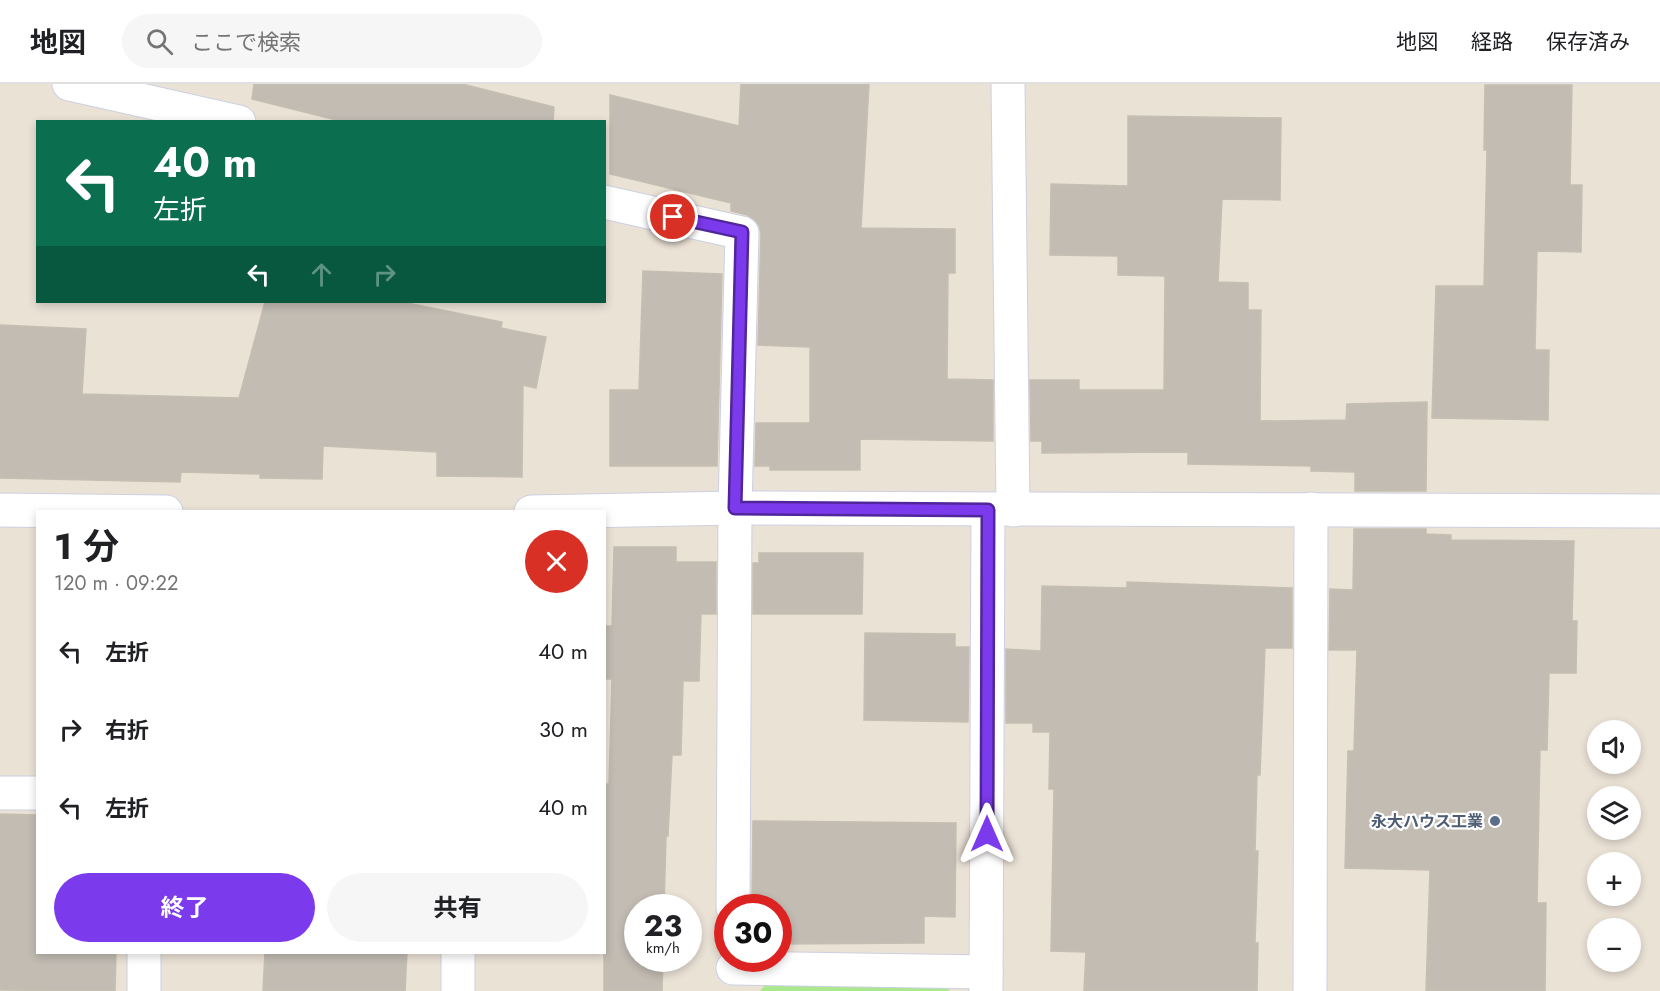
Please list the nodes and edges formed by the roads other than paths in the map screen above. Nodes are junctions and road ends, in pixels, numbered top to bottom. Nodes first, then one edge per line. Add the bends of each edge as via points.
1 (69, 84) edge
2 (1008, 84) edge
3 (230, 120) edge
4 (606, 202) edge
5 (735, 508) junction
6 (1311, 509) junction
7 (0, 510) edge
8 (36, 510) edge
9 (1000, 510) junction
10 (606, 511) edge
11 (1660, 511) edge
12 (0, 793) edge
13 (36, 793) edge
14 (733, 894) edge
15 (144, 954) edge
16 (458, 954) edge
17 (733, 973) edge
18 (986, 982) edge
19 (144, 991) edge
20 (458, 991) edge
21 (1310, 991) edge

1 - 3 street
2 - 9 street
4 - 5 street via 742,232
5 - 9 street
5 - 10 street
5 - 14 street
6 - 9 street
6 - 11 street
6 - 21 street
7 - 8 street
9 - 18 street
12 - 13 street
15 - 19 street
16 - 20 street
17 - 18 street

